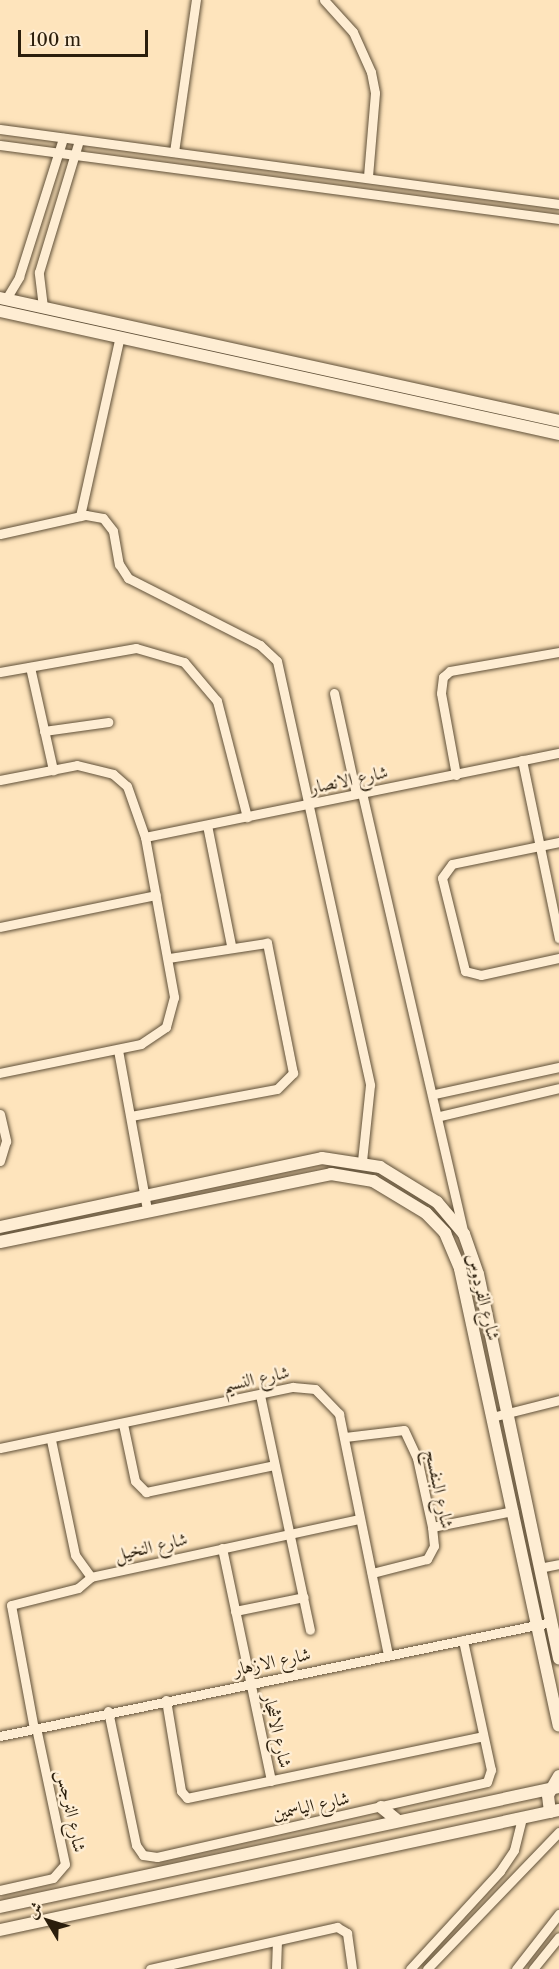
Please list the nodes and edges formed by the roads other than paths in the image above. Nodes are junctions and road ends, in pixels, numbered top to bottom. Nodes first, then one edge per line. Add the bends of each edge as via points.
1 (196, 0) edge
2 (324, 0) edge
3 (0, 129) edge
4 (63, 138) junction
5 (79, 140) junction
6 (0, 146) edge
7 (174, 152) junction
8 (58, 154) junction
9 (74, 156) junction
10 (368, 177) junction
11 (559, 204) edge
12 (559, 219) edge
13 (3, 298) edge
14 (43, 307) junction
15 (0, 311) edge
16 (68, 319) junction
17 (120, 336) junction
18 (559, 421) edge
19 (559, 434) edge
20 (80, 516) junction
21 (0, 534) edge
22 (559, 652) edge
23 (30, 667) junction
24 (0, 672) edge
25 (334, 693) dead end
26 (108, 722) dead end
27 (44, 731) junction
28 (559, 753) edge
29 (522, 760) junction
30 (53, 770) junction
31 (456, 775) junction
32 (0, 780) edge
33 (359, 794) junction
34 (311, 805) junction
35 (247, 817) junction
36 (207, 825) junction
37 (145, 837) junction
38 (559, 842) edge
39 (541, 846) junction
40 (156, 895) junction
41 (0, 927) edge
42 (559, 938) edge
43 (231, 945) junction
44 (169, 958) junction
45 (559, 958) edge
46 (118, 1050) junction
47 (559, 1067) edge
48 (0, 1073) edge
49 (559, 1088) edge
50 (435, 1094) junction
51 (0, 1114) edge
52 (131, 1116) junction
53 (440, 1116) junction
54 (0, 1161) edge
55 (362, 1161) junction
56 (144, 1195) junction
57 (147, 1209) junction
58 (0, 1227) edge
59 (464, 1234) junction
60 (0, 1242) edge
61 (260, 1395) junction
62 (559, 1400) edge
63 (509, 1413) junction
64 (492, 1417) junction
65 (123, 1424) junction
66 (345, 1437) junction
67 (51, 1440) junction
68 (0, 1448) edge
69 (274, 1465) junction
70 (513, 1511) junction
71 (360, 1519) junction
72 (432, 1527) junction
73 (290, 1533) junction
74 (222, 1548) junction
75 (559, 1564) edge
76 (539, 1568) junction
77 (372, 1573) junction
78 (91, 1577) junction
79 (304, 1597) junction
80 (235, 1611) junction
81 (551, 1622) junction
82 (538, 1624) junction
83 (310, 1630) dead end
84 (463, 1640) junction
85 (388, 1654) junction
86 (559, 1659) edge
87 (249, 1683) junction
88 (166, 1701) junction
89 (108, 1711) junction
90 (559, 1725) edge
91 (35, 1728) junction
92 (0, 1736) edge
93 (483, 1736) junction
94 (559, 1776) edge
95 (271, 1781) junction
96 (555, 1788) edge
97 (381, 1808) junction
98 (555, 1811) edge
99 (522, 1818) junction
100 (398, 1821) junction
101 (559, 1832) edge
102 (182, 1851) junction
103 (186, 1868) junction
104 (0, 1890) edge
105 (0, 1907) edge
106 (559, 1914) edge
107 (0, 1930) edge
108 (559, 1937) edge
109 (277, 1942) junction
110 (150, 1969) edge
111 (276, 1969) edge
112 (352, 1969) edge
113 (410, 1969) edge
114 (427, 1969) edge
115 (516, 1969) edge
116 (533, 1969) edge

1 - 7 street
2 - 10 street via 352,32 370,72 375,93
3 - 4 street
4 - 5 street
4 - 8 street
5 - 7 street
5 - 9 street
6 - 8 street
7 - 10 street
8 - 9 street
8 - 13 street via 19,277
9 - 12 street
9 - 14 street via 39,272
10 - 11 street
13 - 14 street
14 - 16 street
15 - 16 street
16 - 17 street
16 - 18 street
17 - 19 street
17 - 20 street
20 - 21 street
20 - 34 street via 97,516 111,526 118,564 128,578 272,655 283,675
22 - 31 street via 450,671 443,677 441,693
23 - 24 street
23 - 27 street
23 - 35 street via 136,648 184,662 217,701
25 - 33 street
26 - 27 street
27 - 30 street
28 - 29 street, شارع الانصار
29 - 31 street, شارع الانصار
29 - 39 street
30 - 32 street
30 - 37 street via 77,765 113,774 136,801
31 - 33 street, شارع الانصار
33 - 34 street, شارع الانصار
33 - 50 street
34 - 35 street, شارع الانصار
34 - 55 street via 371,1094
35 - 36 street, شارع الانصار
36 - 37 street, شارع الانصار
36 - 43 street
37 - 40 street
38 - 39 street
39 - 42 street
39 - 45 street via 452,864 442,878 465,970 481,975
40 - 41 street
40 - 44 street
43 - 44 street
43 - 52 street via 260,940 272,950 292,1063 289,1081 277,1089
44 - 46 street via 174,997 166,1027 154,1038
46 - 48 street
46 - 52 street
47 - 50 street
49 - 53 street
50 - 53 street
51 - 54 street via 6,1140
52 - 56 street
53 - 59 street
55 - 56 street, شارع الفردوس via 303,1160
55 - 59 street, شارع الفردوس via 419,1189
56 - 57 street
56 - 58 street, شارع الفردوس
57 - 60 street, شارع الفردوس
57 - 64 street, شارع الفردوس via 331,1174 362,1176 400,1196 435,1222 452,1245
59 - 63 street, شارع الفردوس
61 - 65 street, شارع النسيم
61 - 66 street, شارع النسيم via 315,1389 332,1402
61 - 69 street
62 - 63 street
63 - 64 street
63 - 76 street, شارع الفردوس
64 - 70 street, شارع الفردوس
65 - 67 street, شارع النسيم
65 - 69 street via 135,1481 146,1492
66 - 71 street, شارع النسيم
66 - 72 street, شارع البنفسج via 404,1430 417,1458
67 - 68 street, شارع النسيم
67 - 78 street via 75,1555
69 - 73 street
70 - 72 street
70 - 82 street, شارع الفردوس
71 - 73 street, شارع النخيل
71 - 77 street, شارع النسيم
72 - 77 street, شارع البنفسج via 434,1546 427,1559
73 - 74 street, شارع النخيل
73 - 79 street
74 - 78 street, شارع النخيل
74 - 80 street, شارع الاشجار
75 - 76 street
76 - 81 street, شارع الفردوس
77 - 85 street, شارع النسيم
78 - 91 street, شارع النخيل via 78,1588 11,1605
79 - 80 street
79 - 83 street
80 - 87 street, شارع الاشجار
81 - 82 street, شارع الازهار
81 - 86 street, شارع الفردوس
82 - 84 street, شارع الازهار
82 - 90 street, شارع الفردوس
84 - 85 street, شارع الازهار
84 - 93 street, شارع الياسمين
85 - 87 street, شارع الازهار
87 - 88 street, شارع الازهار
87 - 95 street, شارع الاشجار
88 - 89 street, شارع الازهار
88 - 95 street via 181,1791 187,1798
89 - 91 street, شارع الازهار
89 - 102 street, شارع الياسمين via 136,1845 153,1858
91 - 92 street, شارع الازهار
91 - 104 street, شارع النرجس via 65,1864 52,1878
93 - 95 street
93 - 97 street, شارع الياسمين via 491,1770 487,1782
94 - 96 street
96 - 98 street
96 - 100 street
97 - 100 street
97 - 102 street, شارع الياسمين
98 - 99 street
99 - 107 street
99 - 113 street via 514,1850 500,1871
100 - 103 street
101 - 114 street
102 - 103 street
103 - 105 street
106 - 115 street
108 - 116 street
109 - 110 street
109 - 111 street
109 - 112 street via 340,1927 347,1934

